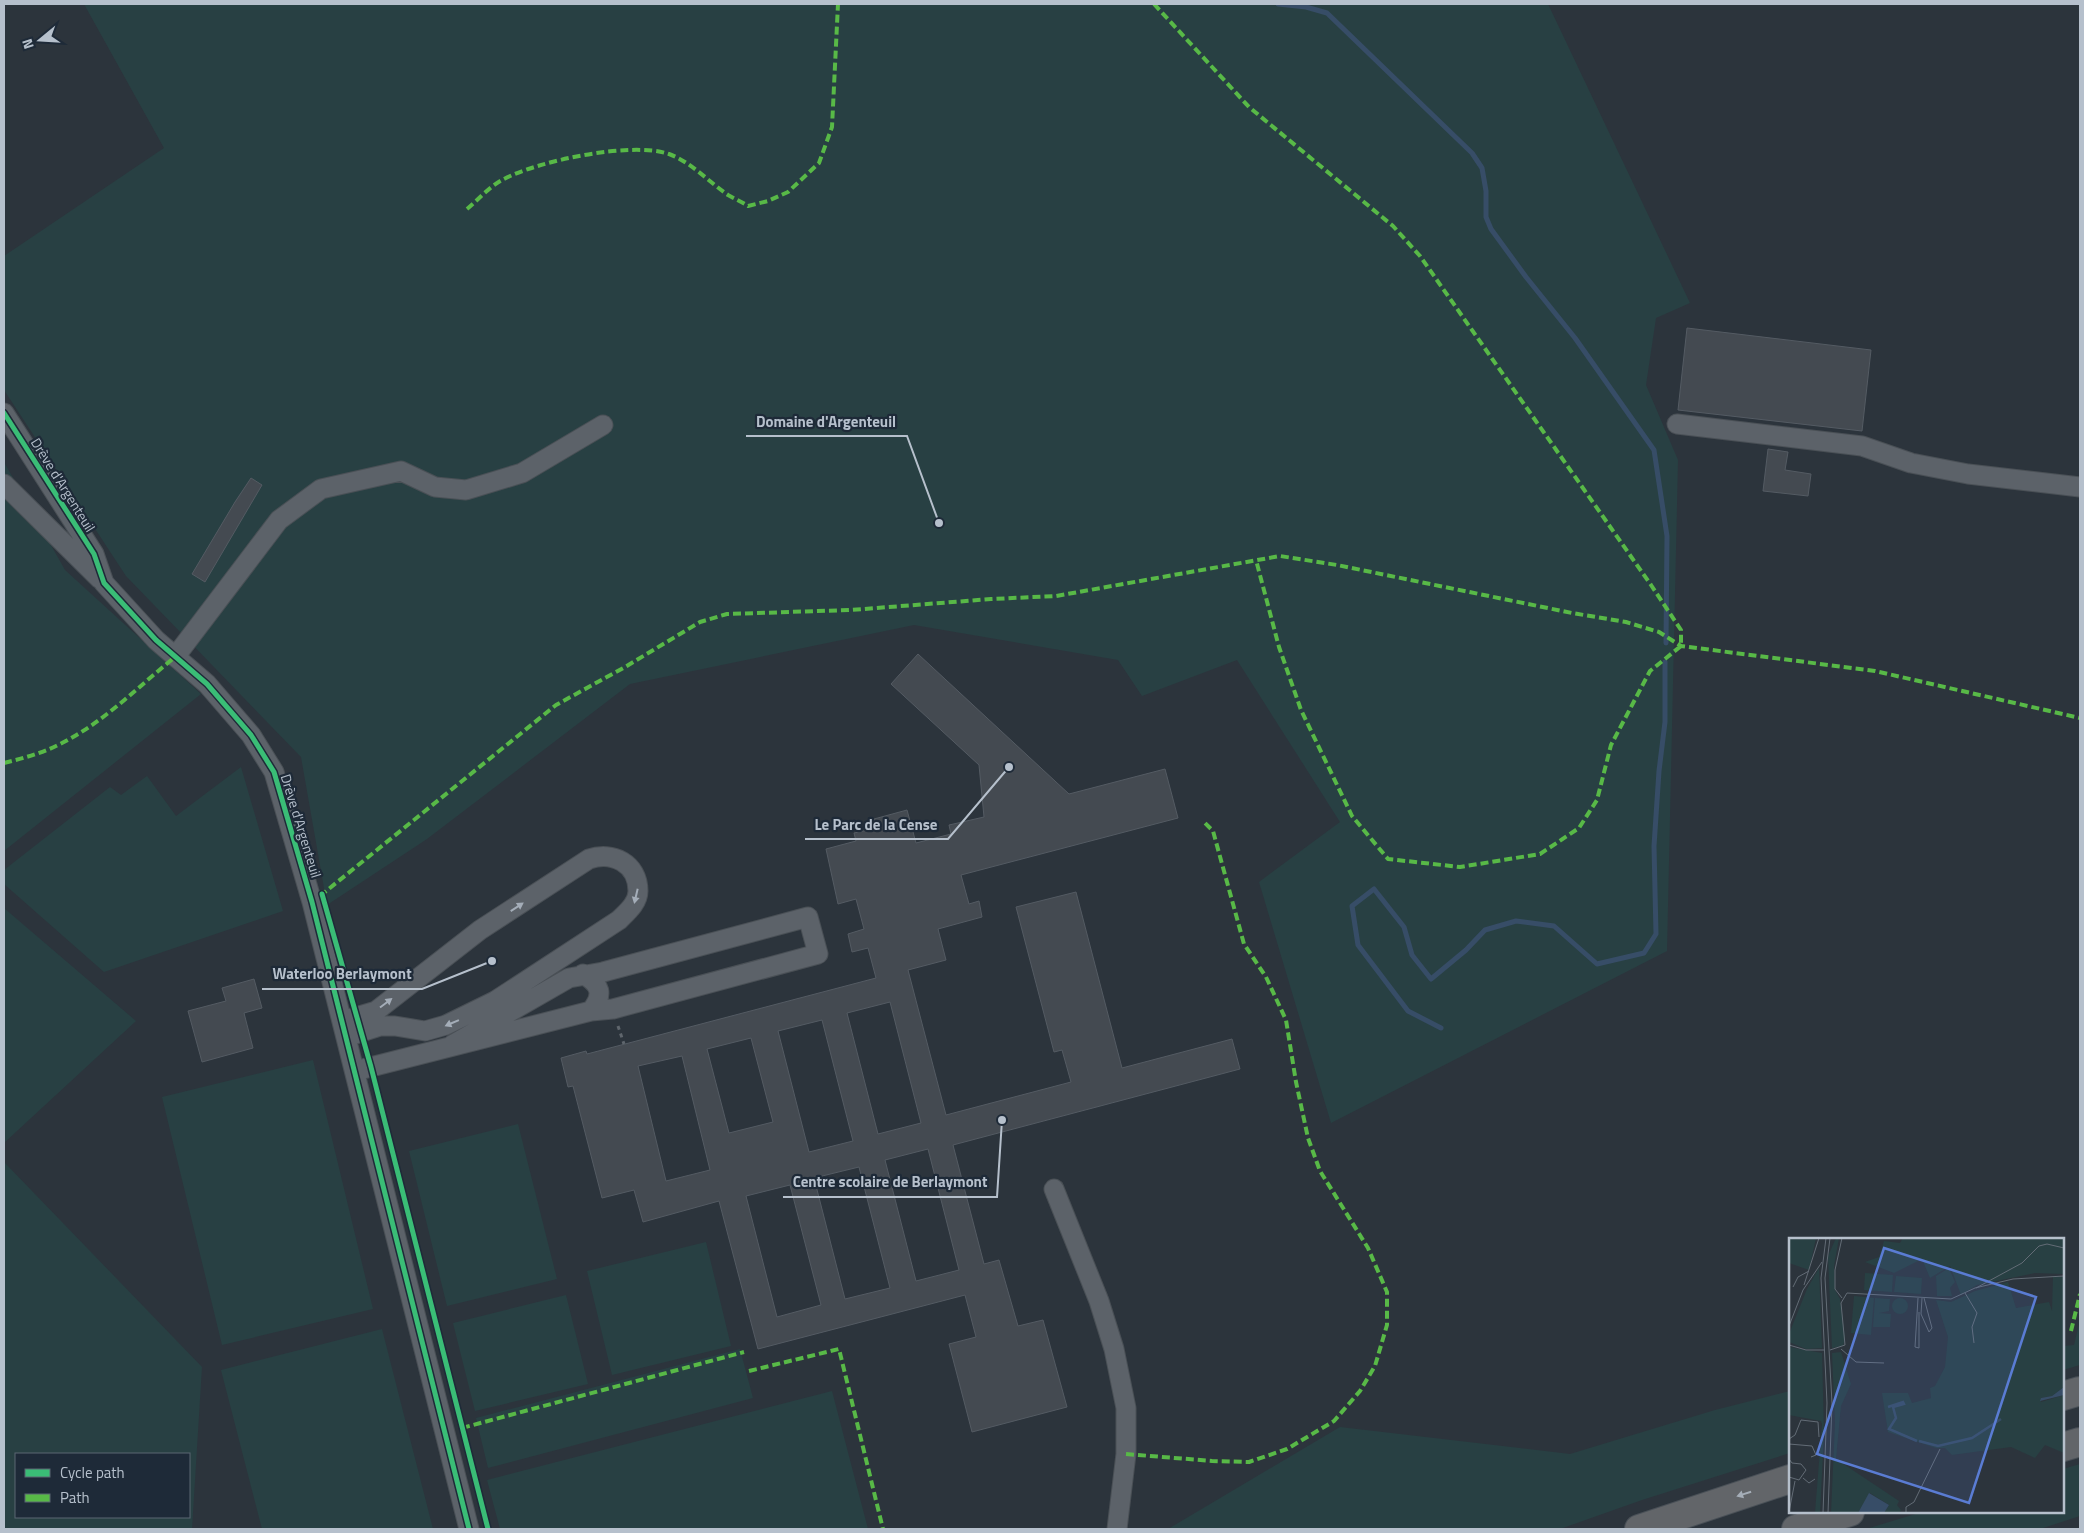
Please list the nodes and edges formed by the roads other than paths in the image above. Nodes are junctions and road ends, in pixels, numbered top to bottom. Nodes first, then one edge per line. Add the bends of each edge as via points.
1 (4, 413) edge
2 (1677, 424) dead end
3 (603, 425) dead end
4 (4, 484) edge
5 (2080, 487) edge
6 (104, 583) junction
7 (175, 657) junction
8 (583, 974) junction
9 (591, 1011) junction
10 (344, 1029) junction
11 (452, 1045) junction
12 (355, 1071) junction
13 (1054, 1189) dead end
14 (2080, 1391) edge
15 (2064, 1396) edge
16 (2080, 1442) edge
17 (2064, 1447) edge
18 (1789, 1479) edge
19 (1847, 1513) edge
20 (469, 1529) edge
21 (1117, 1529) edge
22 (1639, 1529) edge
23 (1796, 1529) edge

1 - 6 street, Drève d'Argenteuil via 94,554
2 - 5 street via 1862,446 1912,463 1968,474
3 - 7 street via 522,473 466,490 435,487 401,471 321,489 278,520
4 - 6 street
6 - 7 street, Drève d'Argenteuil
7 - 10 street, Drève d'Argenteuil via 207,684 245,728 274,772 312,902
8 - 9 street via 594,980 599,991 599,1000
8 - 9 street via 602,972 808,917 818,954
8 - 11 street via 554,985 527,1004
9 - 11 street
10 -> 10 street via 376,1011 480,930 589,859 616,858 627,864 635,876 638,892 633,906 620,920 495,1001 446,1025 425,1031 395,1026
10 - 12 street, Drève d'Argenteuil
11 - 12 street
12 - 20 street, Drève d'Argenteuil
13 - 21 street via 1099,1301 1114,1350 1126,1408 1126,1454
14 - 15 highway
16 - 17 highway
18 -> 22 highway
19 - 23 highway

